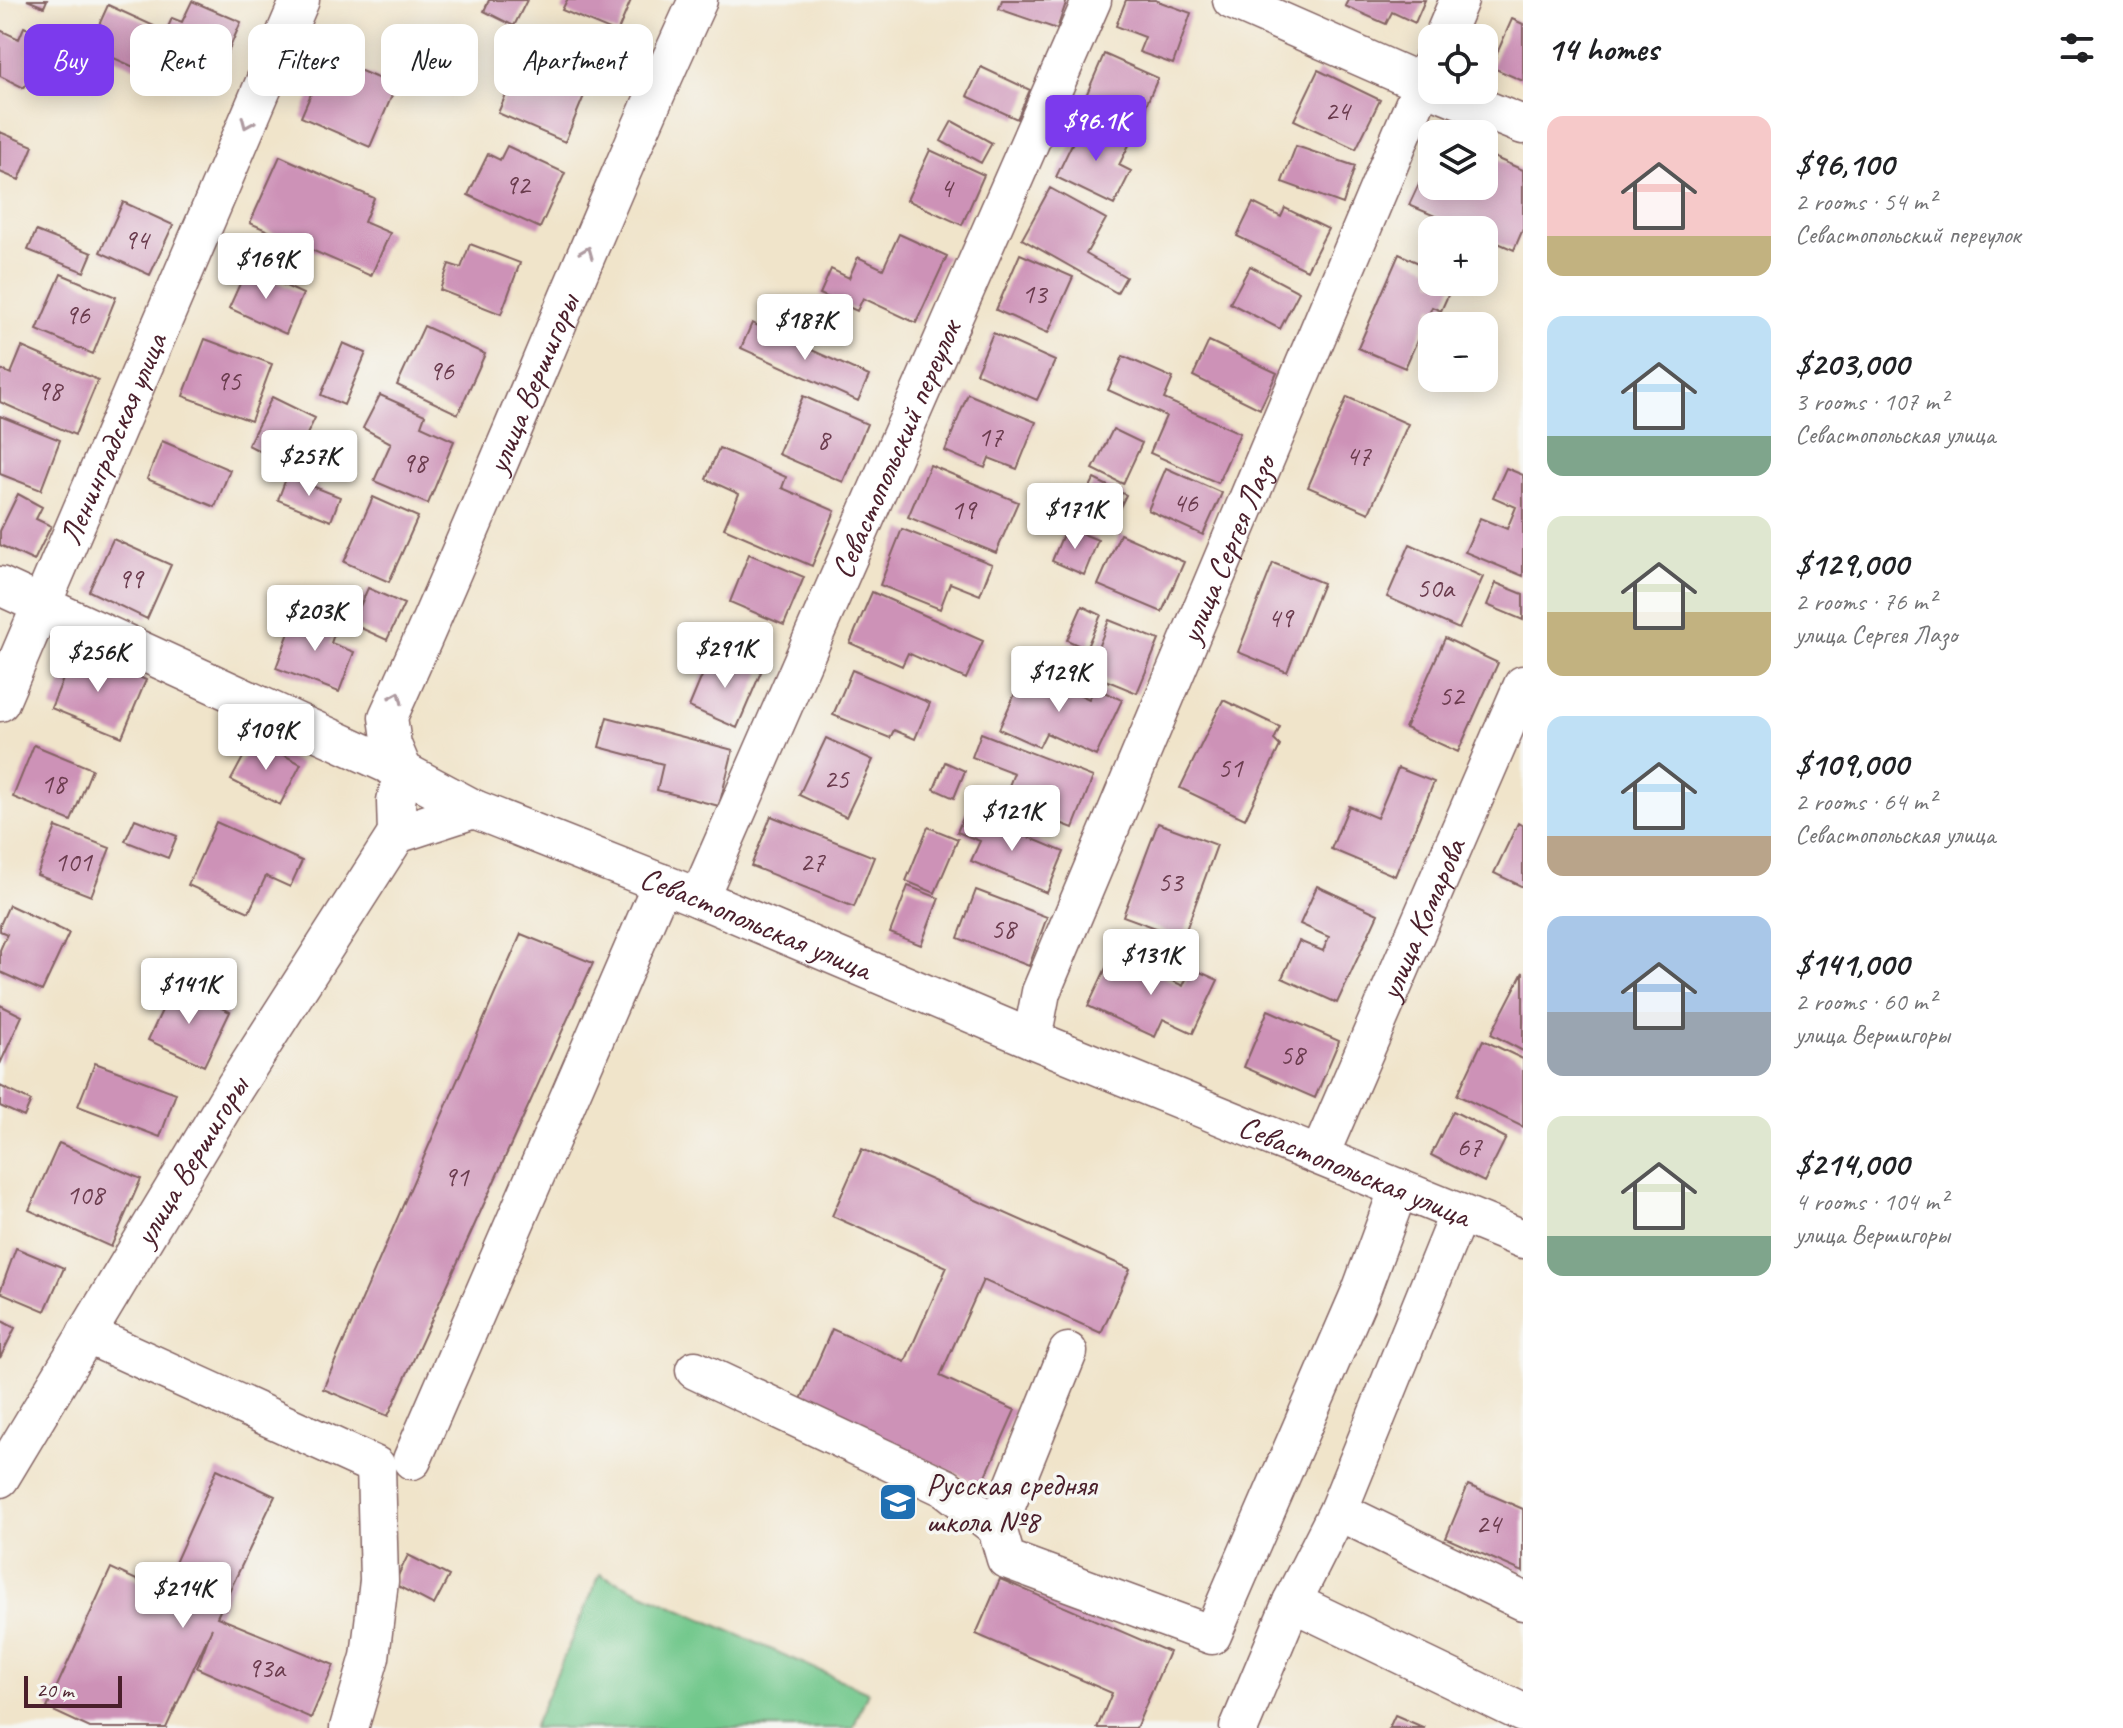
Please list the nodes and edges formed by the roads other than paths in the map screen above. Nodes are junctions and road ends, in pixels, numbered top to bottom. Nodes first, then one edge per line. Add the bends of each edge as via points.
1 (300, 0) edge
2 (698, 0) edge
3 (1092, 0) edge
4 (1232, 0) edge
5 (1459, 0) edge
6 (1449, 24) edge
7 (1418, 76) edge
8 (1421, 104) edge
9 (1479, 104) edge
10 (1523, 125) edge
11 (0, 586) edge
12 (41, 605) junction
13 (1523, 685) edge
14 (0, 702) edge
15 (403, 771) junction
16 (474, 809) junction
17 (397, 834) junction
18 (662, 883) junction
19 (699, 898) junction
20 (1032, 1039) junction
21 (1320, 1154) junction
22 (1399, 1188) junction
23 (1459, 1213) junction
24 (1523, 1239) edge
25 (86, 1334) junction
26 (1068, 1352) dead end
27 (695, 1370) dead end
28 (412, 1460) dead end
29 (0, 1478) edge
30 (1338, 1511) junction
31 (997, 1528) junction
32 (1523, 1601) edge
33 (1292, 1602) junction
34 (1523, 1713) edge
35 (349, 1728) edge
36 (1239, 1728) edge

1 -> 12 street, Ленинградская улица
15 -> 2 street, улица Вершигоры via 388,717
3 - 19 street, Севастопольский переулок
4 - 7 street
5 - 6 street
8 - 20 street, улица Сергея Лазо via 1041,992
9 - 10 street
11 - 12 street, Севастопольская улица
12 - 14 street, Ленинградская улица
12 - 15 street, Севастопольская улица
13 - 21 street, улица Комарова
15 - 16 street, Севастопольская улица
15 - 17 street via 396,801
16 - 17 street
16 - 18 street, Севастопольская улица
17 - 25 street, улица Вершигоры
18 - 19 street, Севастопольская улица
18 - 28 street
19 - 20 street, Севастопольская улица
20 - 21 street, Севастопольская улица
21 - 22 street, Севастопольская улица
22 - 23 street, Севастопольская улица
22 - 31 street via 1361,1291 1212,1635 1006,1559
23 - 24 street, Севастопольская улица
23 - 30 street
25 - 29 street, улица Вершигоры
25 - 35 street via 376,1466 379,1581 370,1657
26 - 31 street
27 - 31 street via 946,1488
30 - 32 street
30 - 33 street
33 - 34 street
33 - 36 street

